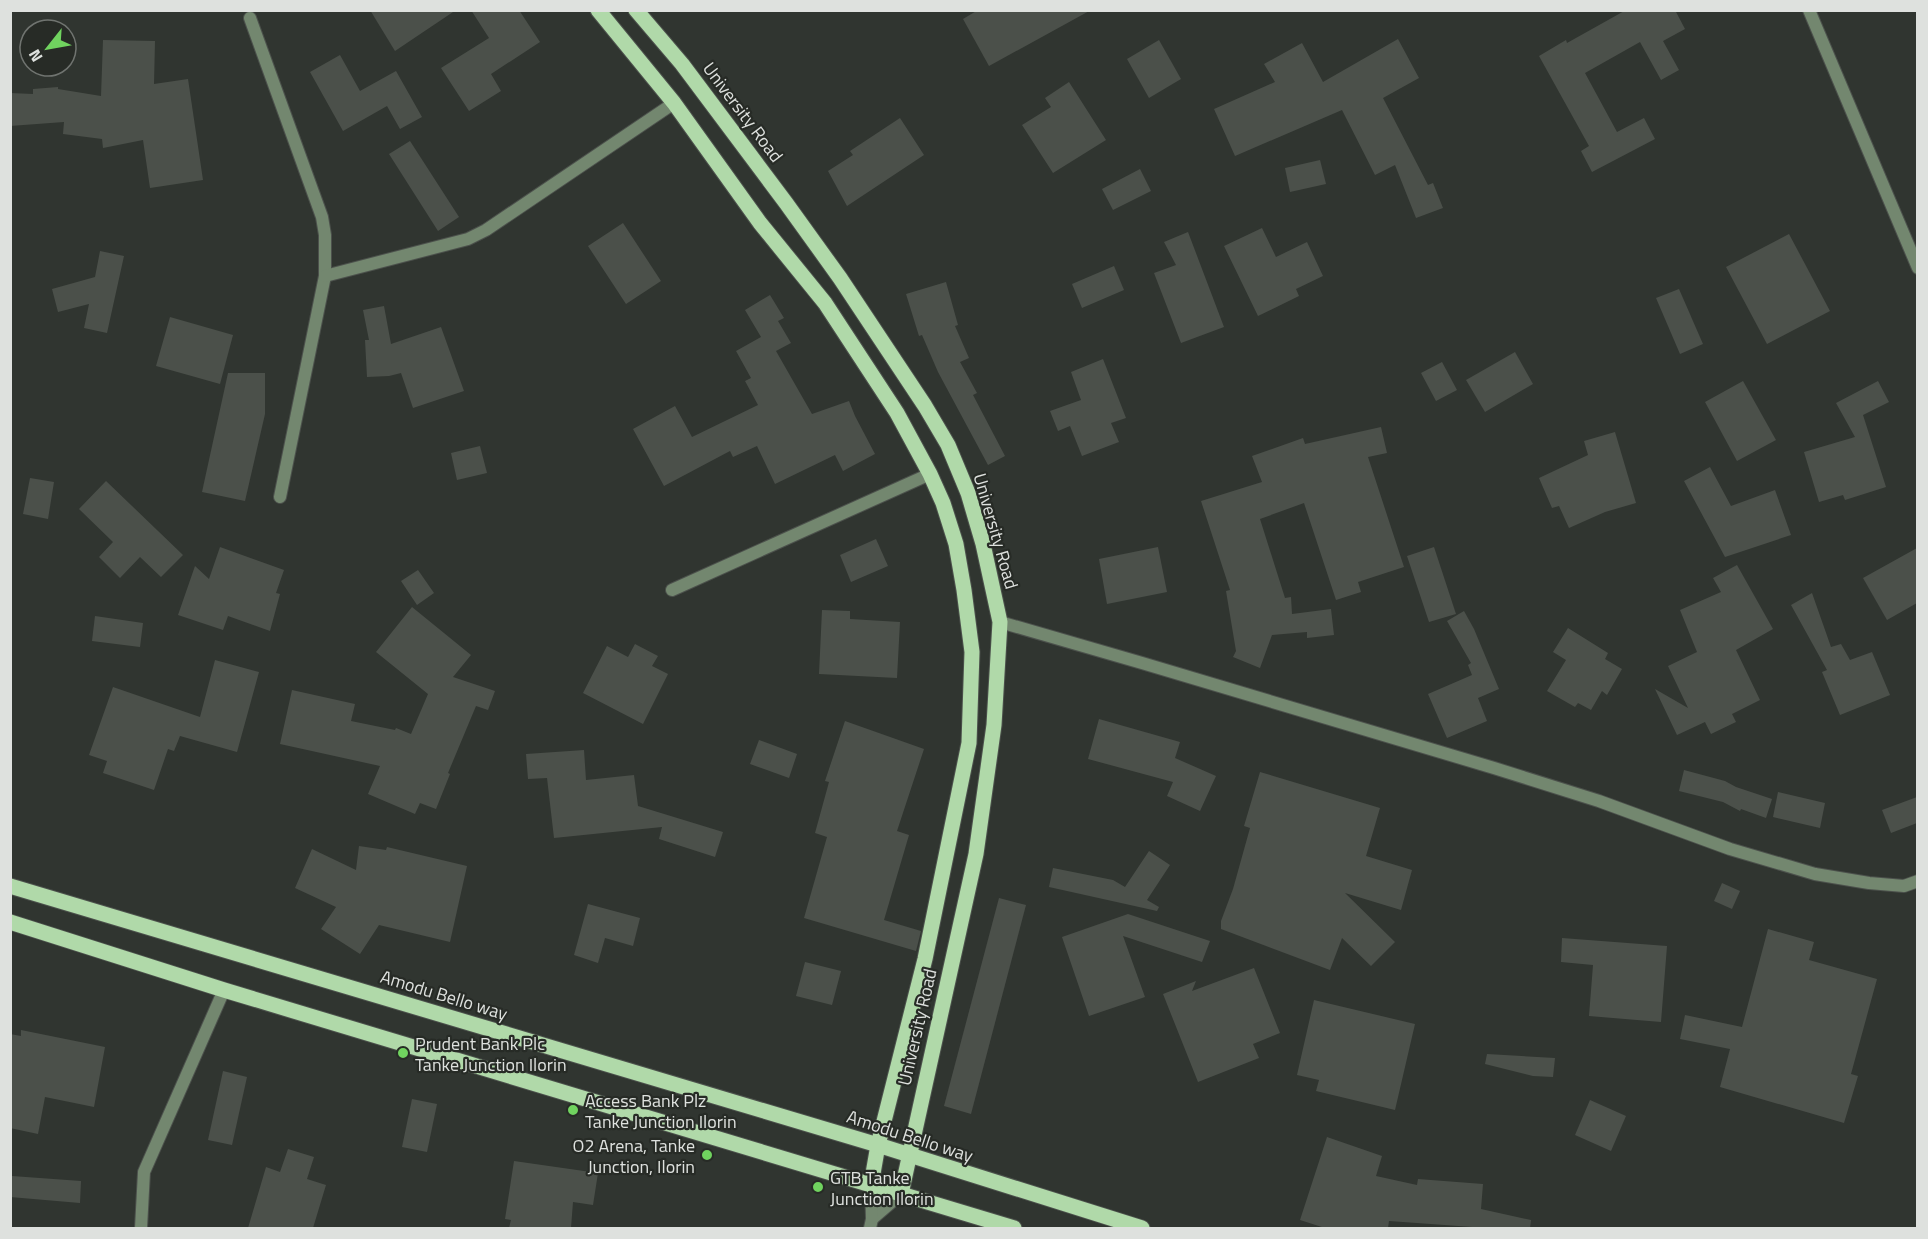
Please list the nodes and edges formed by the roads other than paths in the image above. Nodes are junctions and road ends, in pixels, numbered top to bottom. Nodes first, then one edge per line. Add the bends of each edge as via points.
1 (598, 10) edge
2 (636, 10) edge
3 (1809, 10) edge
4 (250, 18) dead end
5 (674, 103) junction
6 (1914, 253) edge
7 (1917, 268) edge
8 (325, 276) junction
9 (930, 474) junction
10 (280, 497) dead end
11 (672, 590) dead end
12 (1000, 622) junction
13 (1917, 880) edge
14 (10, 886) edge
15 (10, 922) edge
16 (224, 990) junction
17 (878, 1145) junction
18 (908, 1156) junction
19 (871, 1185) junction
20 (901, 1194) junction
21 (871, 1224) edge
22 (141, 1228) edge
23 (1014, 1228) edge
24 (1142, 1228) edge

1 - 5 main road, University Road
2 - 12 main road, University Road via 682,64 786,203 926,406 968,493
3 - 6 street
4 - 8 street via 322,217
5 - 8 street via 468,239
5 - 9 main road, University Road via 760,223 825,303 897,413
6 - 7 street
8 - 10 street
9 - 11 street
9 - 17 main road, University Road via 956,544 964,590 972,652 969,743 925,959
12 - 13 street via 1494,768 1815,874 1904,886
12 - 18 main road, University Road via 994,725 976,854
14 - 17 main road, Amodu Bello way
15 - 16 main road
16 - 19 main road
16 - 22 street via 144,1172
17 - 18 main road, Amodu Bello way
17 - 19 main road, University Road
18 - 20 main road, University Road
18 - 24 main road, Amodu Bello way
19 - 20 main road
19 - 21 street
20 - 21 street
20 - 23 main road

